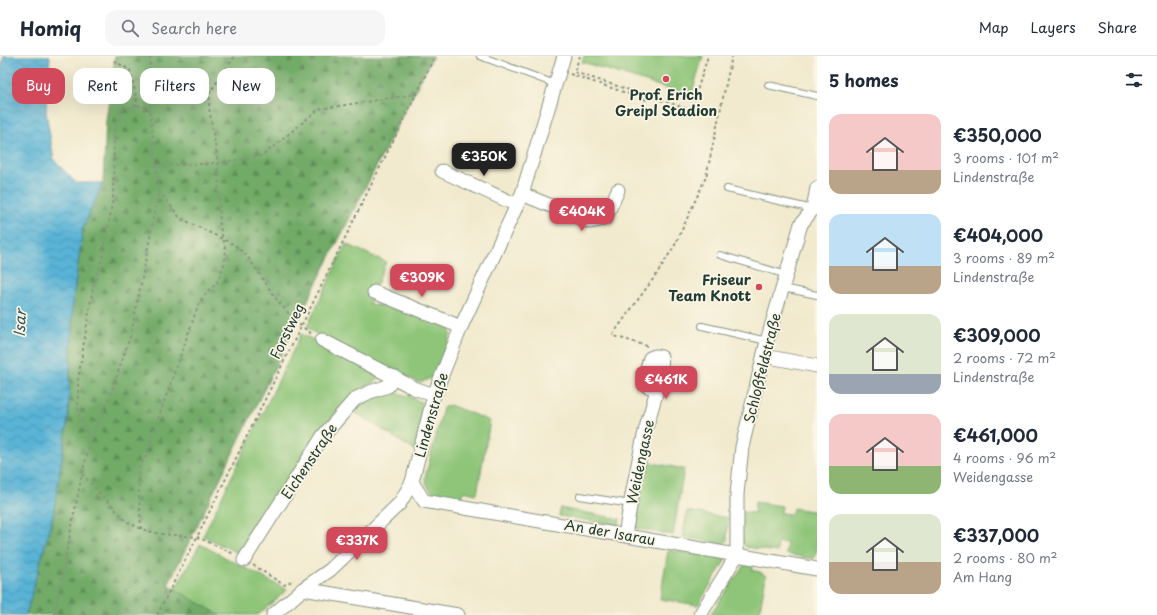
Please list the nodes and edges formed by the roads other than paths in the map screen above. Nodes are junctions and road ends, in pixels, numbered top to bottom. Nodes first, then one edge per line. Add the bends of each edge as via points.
1 (480, 56) edge
2 (564, 56) edge
3 (555, 84) junction
4 (768, 84) dead end
5 (817, 96) edge
6 (442, 171) dead end
7 (817, 188) edge
8 (727, 189) dead end
9 (618, 190) dead end
10 (520, 200) junction
11 (815, 209) edge
12 (720, 255) dead end
13 (787, 275) junction
14 (783, 288) junction
15 (374, 292) dead end
16 (817, 294) edge
17 (702, 326) dead end
18 (461, 327) junction
19 (322, 340) road end
20 (767, 341) junction
21 (655, 356) road end
22 (764, 356) junction
23 (817, 366) edge
24 (395, 377) junction
25 (434, 396) junction
26 (412, 482) junction
27 (580, 496) dead end
28 (424, 501) junction
29 (400, 503) junction
30 (630, 504) junction
31 (625, 535) junction
32 (737, 555) junction
33 (244, 560) road end
34 (817, 569) edge
35 (303, 588) junction
36 (273, 615) edge
37 (458, 615) edge
38 (700, 615) edge

1 - 3 lane
2 - 3 street, Lindenstraße
3 - 10 street, Lindenstraße
4 - 5 lane
6 - 10 street
7 - 11 street, Schloßfeldstraße
8 - 11 lane
9 - 10 street via 605,219 590,222
10 - 18 street, Lindenstraße
11 - 13 street, Schloßfeldstraße via 801,224
12 - 13 lane
13 - 14 street, Schloßfeldstraße
14 - 16 lane
14 - 20 street, Schloßfeldstraße
15 - 18 street
17 - 20 lane
18 - 25 street, Lindenstraße
19 - 24 street
20 - 22 street, Schloßfeldstraße
21 - 30 street, Weidengasse via 661,357 663,364
22 - 23 street
22 - 32 street, Schloßfeldstraße via 742,448 737,494
24 - 25 street
24 - 33 street, Eichenstraße via 388,386 355,399 323,436
25 - 26 street, Lindenstraße
26 - 28 street
26 - 29 street, Lindenstraße
27 - 30 lane
28 - 29 street, An der Isarau
28 - 31 street, An der Isarau
29 - 35 street, Lindenstraße via 330,570
30 - 31 street, Weidengasse
31 - 32 street, An der Isarau
32 - 34 street, An der Isarau
32 - 38 street
35 - 36 street, Lindenstraße
35 - 37 street

